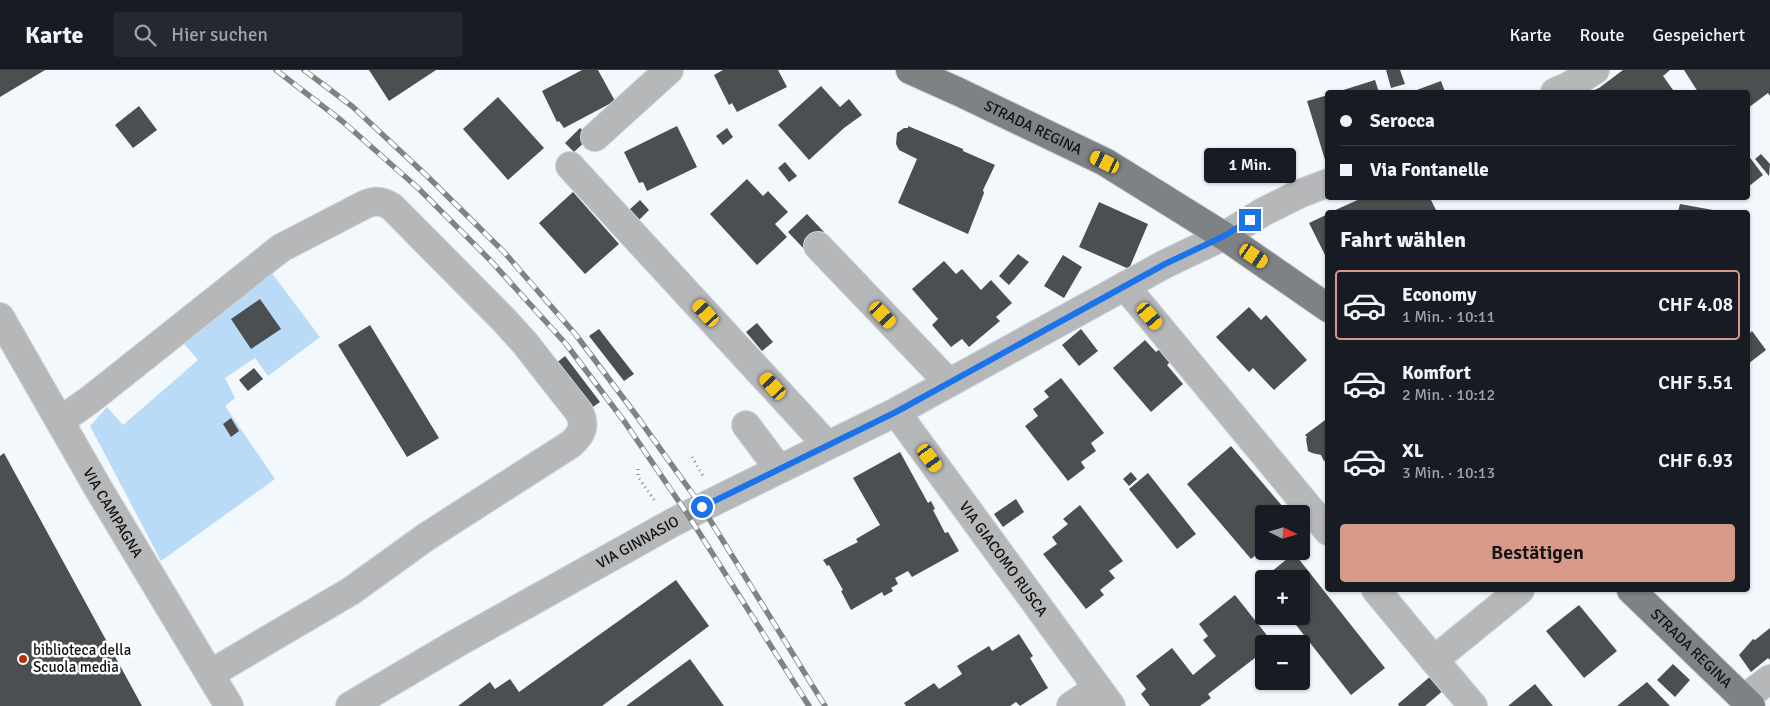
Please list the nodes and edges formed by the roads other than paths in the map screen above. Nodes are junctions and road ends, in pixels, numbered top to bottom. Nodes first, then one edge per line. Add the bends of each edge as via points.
1 (669, 70) edge
2 (910, 70) edge
3 (1595, 70) edge
4 (1560, 90) edge
5 (595, 137) dead end
6 (570, 166) dead end
7 (1325, 184) edge
8 (1224, 236) junction
9 (818, 246) dead end
10 (1125, 286) junction
11 (1325, 306) edge
12 (0, 317) edge
13 (949, 383) junction
14 (896, 412) junction
15 (60, 421) junction
16 (746, 425) dead end
17 (827, 445) junction
18 (779, 469) junction
19 (1325, 527) edge
20 (1378, 592) edge
21 (1518, 592) edge
22 (1633, 592) edge
23 (1434, 660) junction
24 (210, 674) junction
25 (1770, 679) edge
26 (1104, 697) edge
27 (1747, 702) edge
28 (229, 706) edge
29 (350, 706) edge
30 (1071, 706) edge
31 (1473, 706) edge

1 - 5 street
2 - 8 main road, STRADA REGINA via 1105,162
3 - 4 street
6 - 17 street
7 - 8 street, VIA GINNASIO via 1263,212
8 - 10 street, VIA GINNASIO
8 - 11 main road, STRADA REGINA
9 - 13 street
10 - 13 street, VIA GINNASIO
10 - 19 street
12 - 15 street, VIA CAMPAGNA
13 - 14 street, VIA GINNASIO
14 - 17 street, VIA GINNASIO
14 - 26 street, VIA GIACOMO RUSCA
15 - 24 street, VIA CAMPAGNA
15 - 24 street via 281,248 378,201 392,208 504,320 579,412 583,430 571,444 426,537 351,591
16 - 18 street
17 - 18 street, VIA GINNASIO
18 - 29 street, VIA GINNASIO via 672,523
20 - 23 street
21 - 23 street
22 - 27 main road, STRADA REGINA
23 - 31 street
24 - 28 street, VIA CAMPAGNA
25 - 27 street
26 - 30 street

